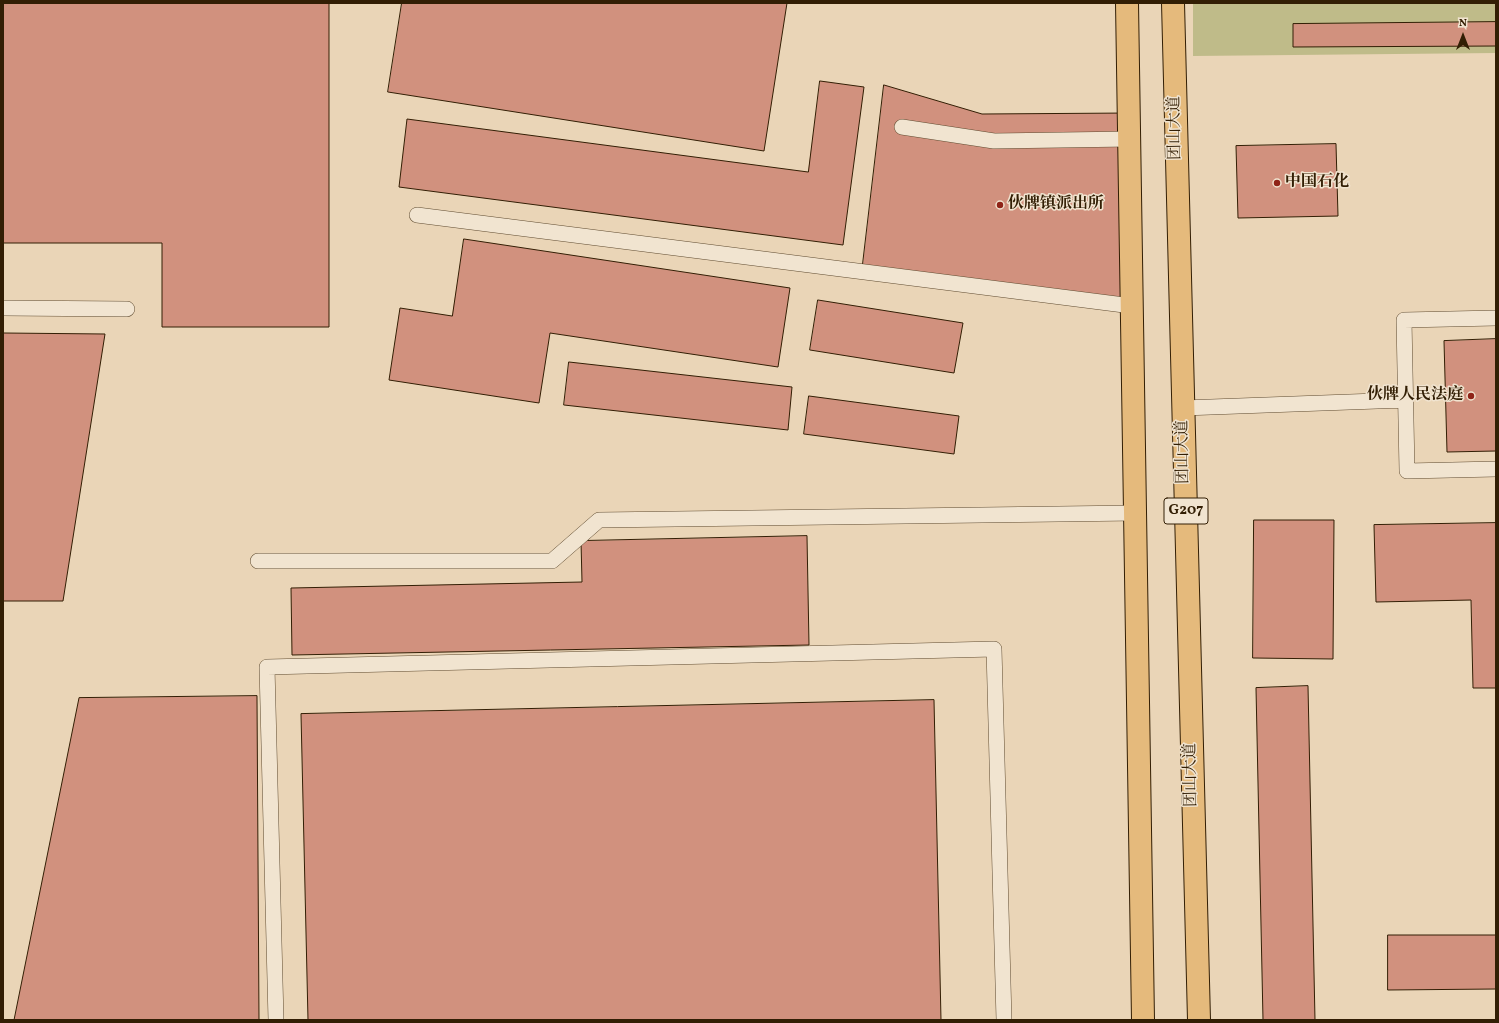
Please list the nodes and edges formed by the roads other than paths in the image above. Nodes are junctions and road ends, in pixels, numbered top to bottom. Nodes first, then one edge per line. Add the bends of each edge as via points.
1 (1127, 3) edge
2 (1172, 3) edge
3 (902, 128) dead end
4 (1130, 139) junction
5 (417, 214) dead end
6 (1132, 306) junction
7 (3, 308) edge
8 (127, 309) dead end
9 (1496, 318) edge
10 (1405, 400) junction
11 (1183, 408) junction
12 (1496, 469) edge
13 (1135, 513) junction
14 (258, 561) dead end
15 (276, 1020) edge
16 (1004, 1020) edge
17 (1143, 1020) edge
18 (1199, 1020) edge

1 - 4 highway
2 - 11 highway, 团山大道 / G207
3 - 4 lane via 994,141
4 - 6 highway
5 - 6 lane
6 - 13 highway
7 - 8 lane
9 - 10 lane via 1404,320
10 - 11 lane
10 - 12 lane via 1406,471
11 - 18 highway, 团山大道 / G207
13 - 14 lane via 598,520 552,561
13 - 17 highway
15 - 16 lane via 267,667 994,649

